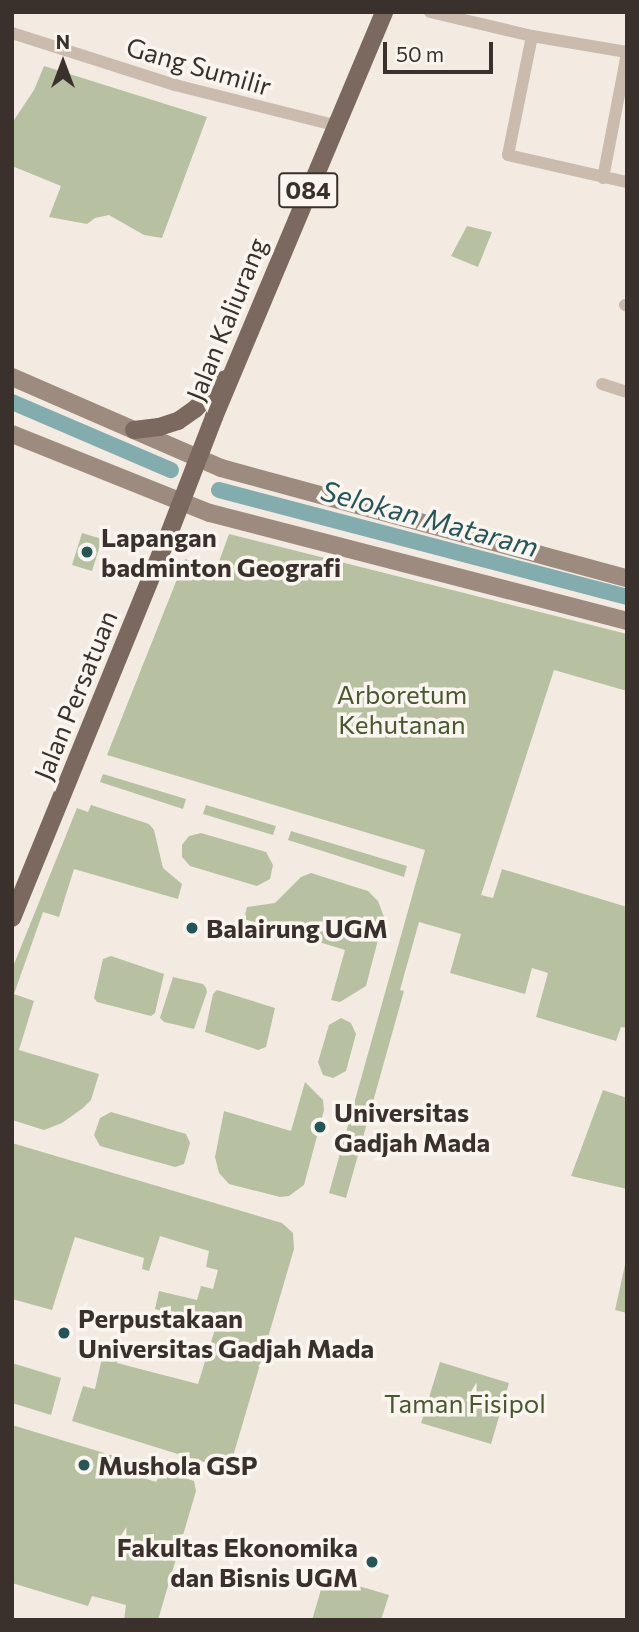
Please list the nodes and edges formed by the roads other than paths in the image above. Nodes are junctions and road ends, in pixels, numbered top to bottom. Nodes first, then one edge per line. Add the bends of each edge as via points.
1 (384, 12) edge
2 (430, 12) edge
3 (12, 33) edge
4 (532, 36) junction
5 (627, 52) edge
6 (334, 125) junction
7 (603, 178) junction
8 (627, 182) edge
9 (234, 368) junction
10 (12, 377) edge
11 (602, 384) dead end
12 (626, 391) edge
13 (134, 430) junction
14 (12, 434) edge
15 (196, 465) junction
16 (183, 498) junction
17 (627, 578) edge
18 (627, 621) edge
19 (12, 918) edge

1 - 6 main road, Jalan Kaliurang / 084
2 - 4 street
3 - 6 street, Gang Sumilir via 175,85
4 - 5 street
4 - 7 street via 508,155
5 - 7 street
6 - 9 main road, Jalan Kaliurang / 084
7 - 8 street
9 - 13 main road via 178,421
9 - 15 main road, Jalan Kaliurang
10 - 13 main road
11 - 12 street
13 - 15 main road
14 - 16 main road
15 - 16 main road, Jalan Kaliurang
15 - 17 main road
16 - 18 main road
16 - 19 main road, Jalan Persatuan

